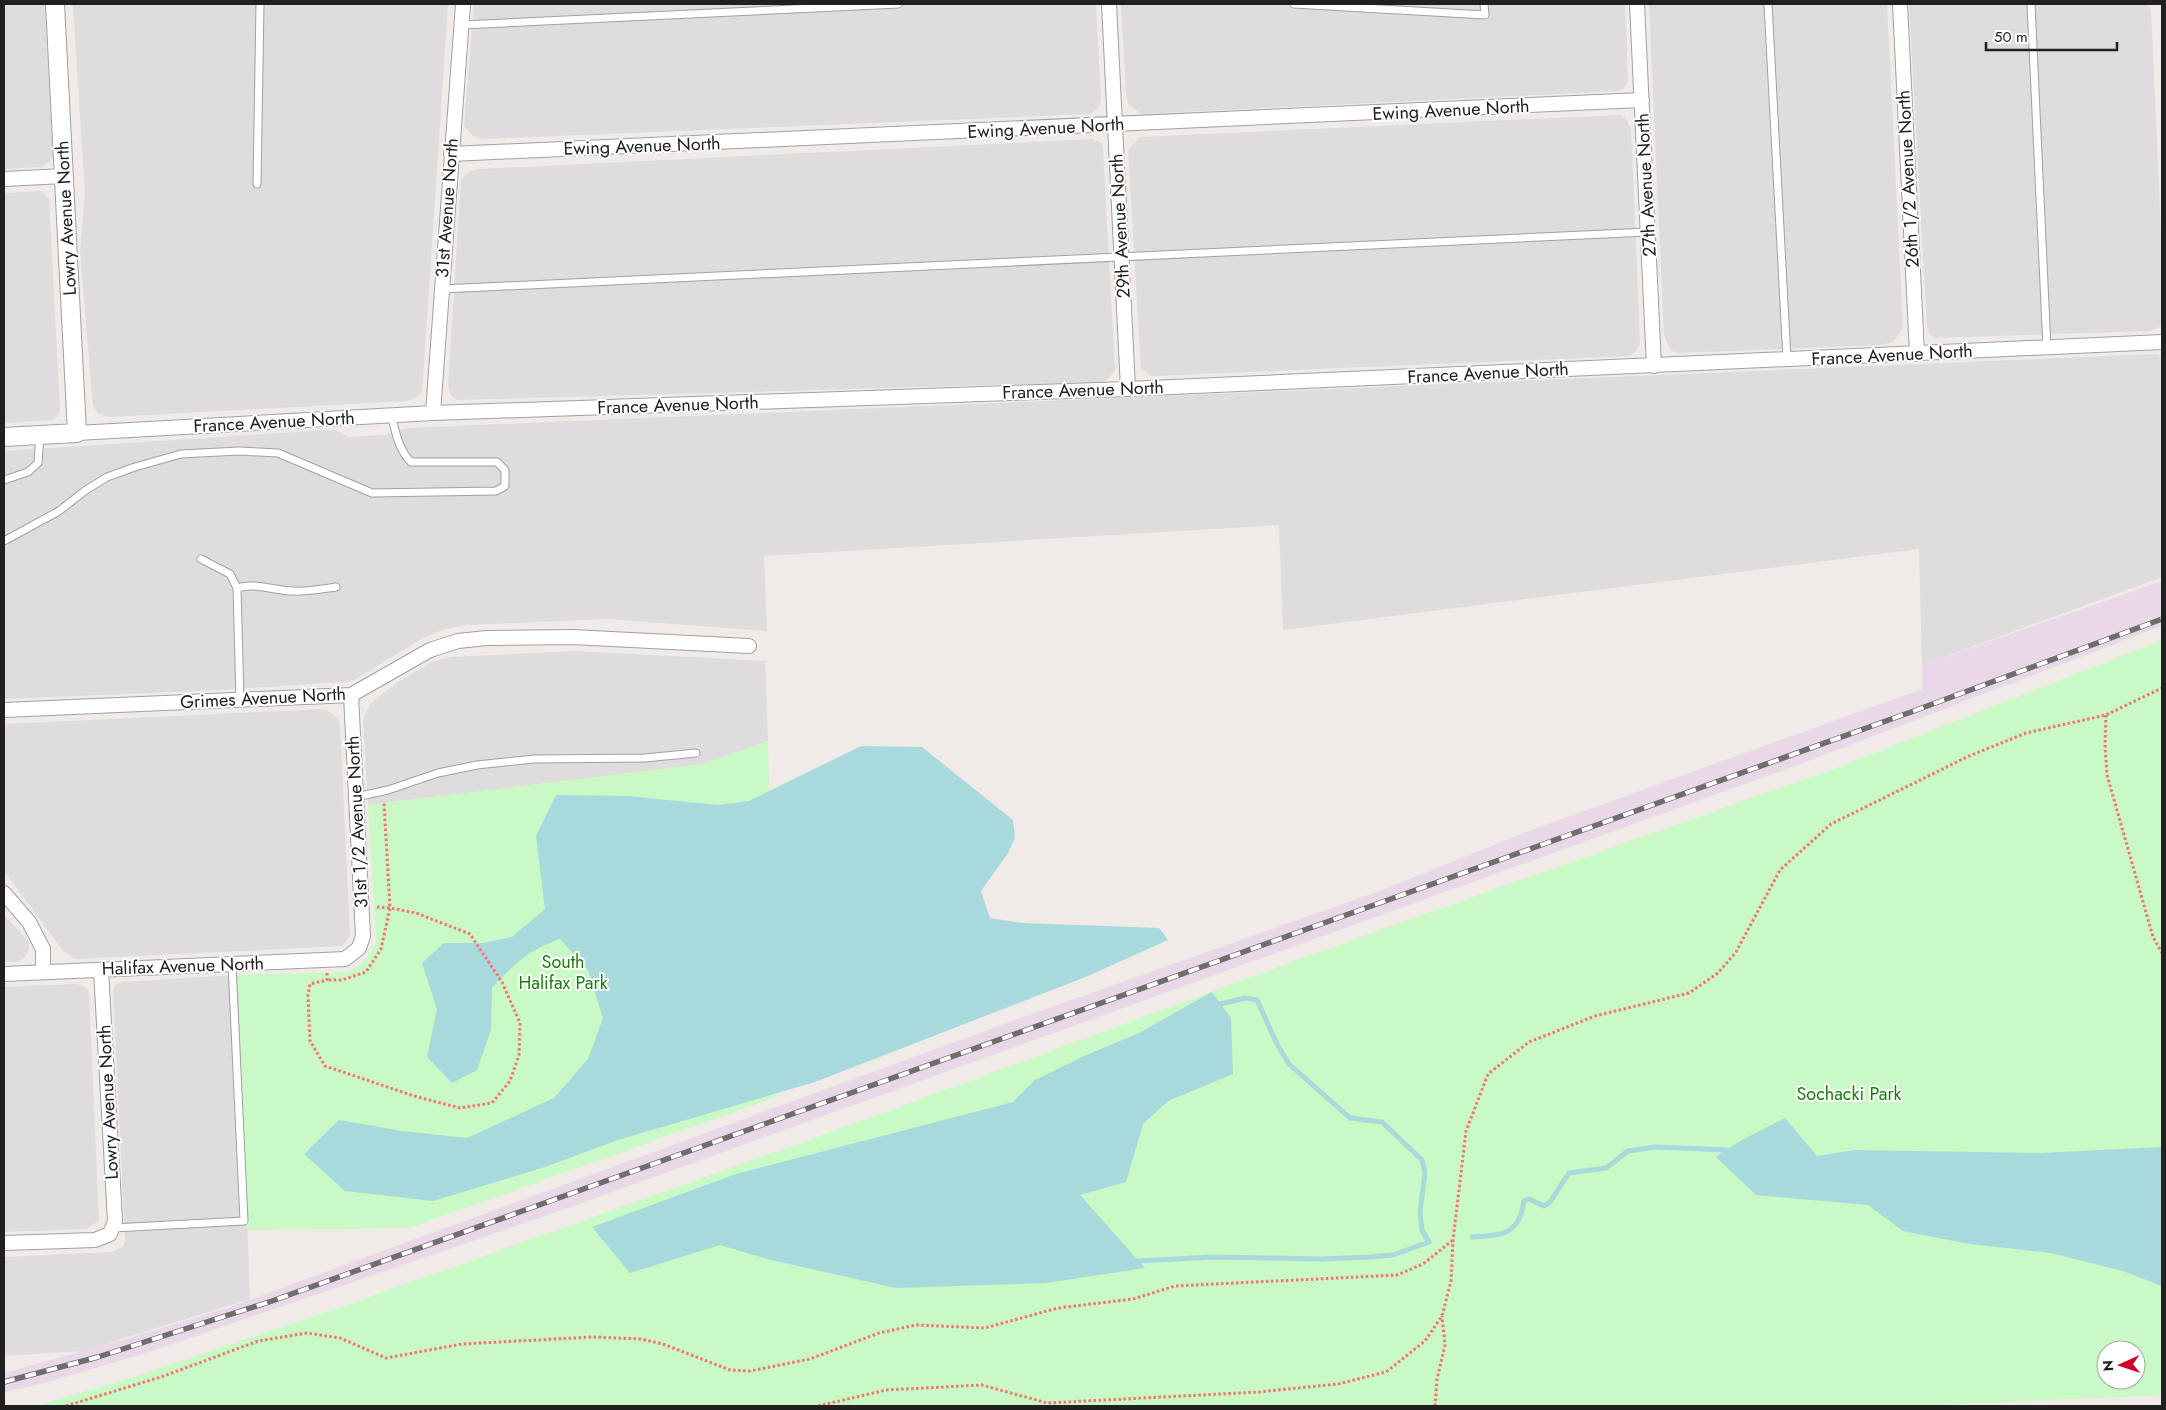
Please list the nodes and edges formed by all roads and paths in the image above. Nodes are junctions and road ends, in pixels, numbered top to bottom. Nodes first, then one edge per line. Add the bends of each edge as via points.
1 (55, 4) edge
2 (260, 4) edge
3 (463, 4) edge
4 (898, 4) edge
5 (1109, 4) edge
6 (1294, 4) edge
7 (1484, 4) edge
8 (1637, 4) edge
9 (1768, 4) edge
10 (1900, 4) edge
11 (2031, 4) edge
12 (462, 26) junction
13 (1642, 100) junction
14 (1115, 126) junction
15 (451, 154) junction
16 (64, 176) junction
17 (4, 179) edge
18 (257, 184) dead end
19 (1648, 232) junction
20 (1121, 258) junction
21 (442, 289) junction
22 (2162, 342) edge
23 (2047, 348) junction
24 (1917, 354) junction
25 (1787, 360) junction
26 (1654, 366) junction
27 (1128, 389) junction
28 (433, 413) junction
29 (392, 415) junction
30 (77, 433) junction
31 (40, 434) junction
32 (4, 437) edge
33 (4, 480) edge
34 (4, 541) edge
35 (201, 559) dead end
36 (336, 587) dead end
37 (237, 588) junction
38 (749, 646) dead end
39 (2162, 688) edge
40 (351, 695) junction
41 (240, 700) junction
42 (4, 710) edge
43 (2106, 715) junction
44 (696, 753) dead end
45 (384, 791) junction
46 (356, 796) junction
47 (4, 893) edge
48 (361, 905) junction
49 (390, 908) junction
50 (359, 948) joint
51 (2162, 953) edge
52 (326, 960) junction
53 (232, 964) junction
54 (101, 970) junction
55 (43, 972) junction
56 (4, 974) edge
57 (327, 980) junction
58 (112, 1231) junction
59 (1453, 1240) junction
60 (4, 1243) edge
61 (1442, 1316) junction
62 (66, 1406) edge
63 (818, 1406) edge
64 (1435, 1406) edge

1 - 16 street, Lowry Avenue North
2 - 18 lane
3 - 12 street, 31st Avenue North
4 - 12 lane
5 - 14 street, 29th Avenue North
6 - 7 lane via 1484,14
8 - 13 street, 27th Avenue North
9 - 25 lane
10 - 24 street, 26th 1/2 Avenue North
11 - 23 lane
12 - 15 street, 31st Avenue North
13 - 14 street, Ewing Avenue North
13 - 19 street, 27th Avenue North
14 - 15 street, Ewing Avenue North
14 - 20 street, 29th Avenue North
15 - 21 street, 31st Avenue North
16 - 17 street
16 - 30 street, Lowry Avenue North
19 - 20 lane
19 - 26 street, 27th Avenue North
20 - 21 lane
20 - 27 street, 29th Avenue North
21 - 28 street, 31st Avenue North
22 - 23 street, France Avenue North
23 - 24 street, France Avenue North
24 - 25 street, France Avenue North
25 - 26 street, France Avenue North
26 - 27 street, France Avenue North
27 - 28 street, France Avenue North
28 - 29 street, France Avenue North
29 - 30 street, France Avenue North
29 - 34 lane via 399,444 412,462 497,462 505,470 505,486 496,492 372,492 278,452 181,454 107,478 59,511
30 - 31 street, France Avenue North
31 - 32 street, France Avenue North
31 - 33 lane via 38,463 28,472
35 - 37 lane via 230,574
36 - 37 lane via 300,591
37 - 41 lane
38 - 40 street, Grimes Avenue North via 572,637 458,641 430,650
39 - 43 path
40 - 41 street, Grimes Avenue North
40 - 46 street, 31st 1/2 Avenue North
41 - 42 street, Grimes Avenue North
43 - 51 path via 2104,746 2107,775 2153,937
43 - 59 path via 2026,733 1970,756 1831,824 1780,870 1736,952 1718,973 1689,993 1594,1016 1529,1042 1488,1074 1466,1131
44 - 45 lane via 588,760 534,759 477,765 438,773
45 - 46 lane
45 - 49 path
46 - 48 street, 31st 1/2 Avenue North
47 - 55 street via 30,922 43,949
48 - 49 path
48 - 50 street, 31st 1/2 Avenue North via 363,936
49 - 57 path via 381,949 366,972 342,980
49 - 57 path via 416,913 470,934 502,982 520,1023 520,1055 510,1081 492,1103 460,1108 325,1066 310,1041 308,995 310,984
50 - 52 street, Halifax Avenue North via 345,960
52 - 53 street, Halifax Avenue North
52 - 57 path
53 - 54 street, Halifax Avenue North
53 - 58 lane via 244,1221
54 - 55 street, Halifax Avenue North
54 - 58 street, Lowry Avenue North via 115,1221
55 - 56 street, Halifax Avenue North
58 - 60 street via 95,1240
59 - 61 path via 1451,1281
59 - 62 path via 1423,1264 1397,1275 1175,1286 1133,1298 1058,1308 986,1328 916,1325 879,1333 810,1359 750,1371 730,1370 663,1344 640,1339 593,1337 462,1344 386,1358 340,1338 307,1333 258,1341 164,1376
61 - 63 path via 1425,1341 1386,1372 1338,1384 1258,1392 1047,1403 982,1385 886,1390
61 - 64 path via 1445,1345

